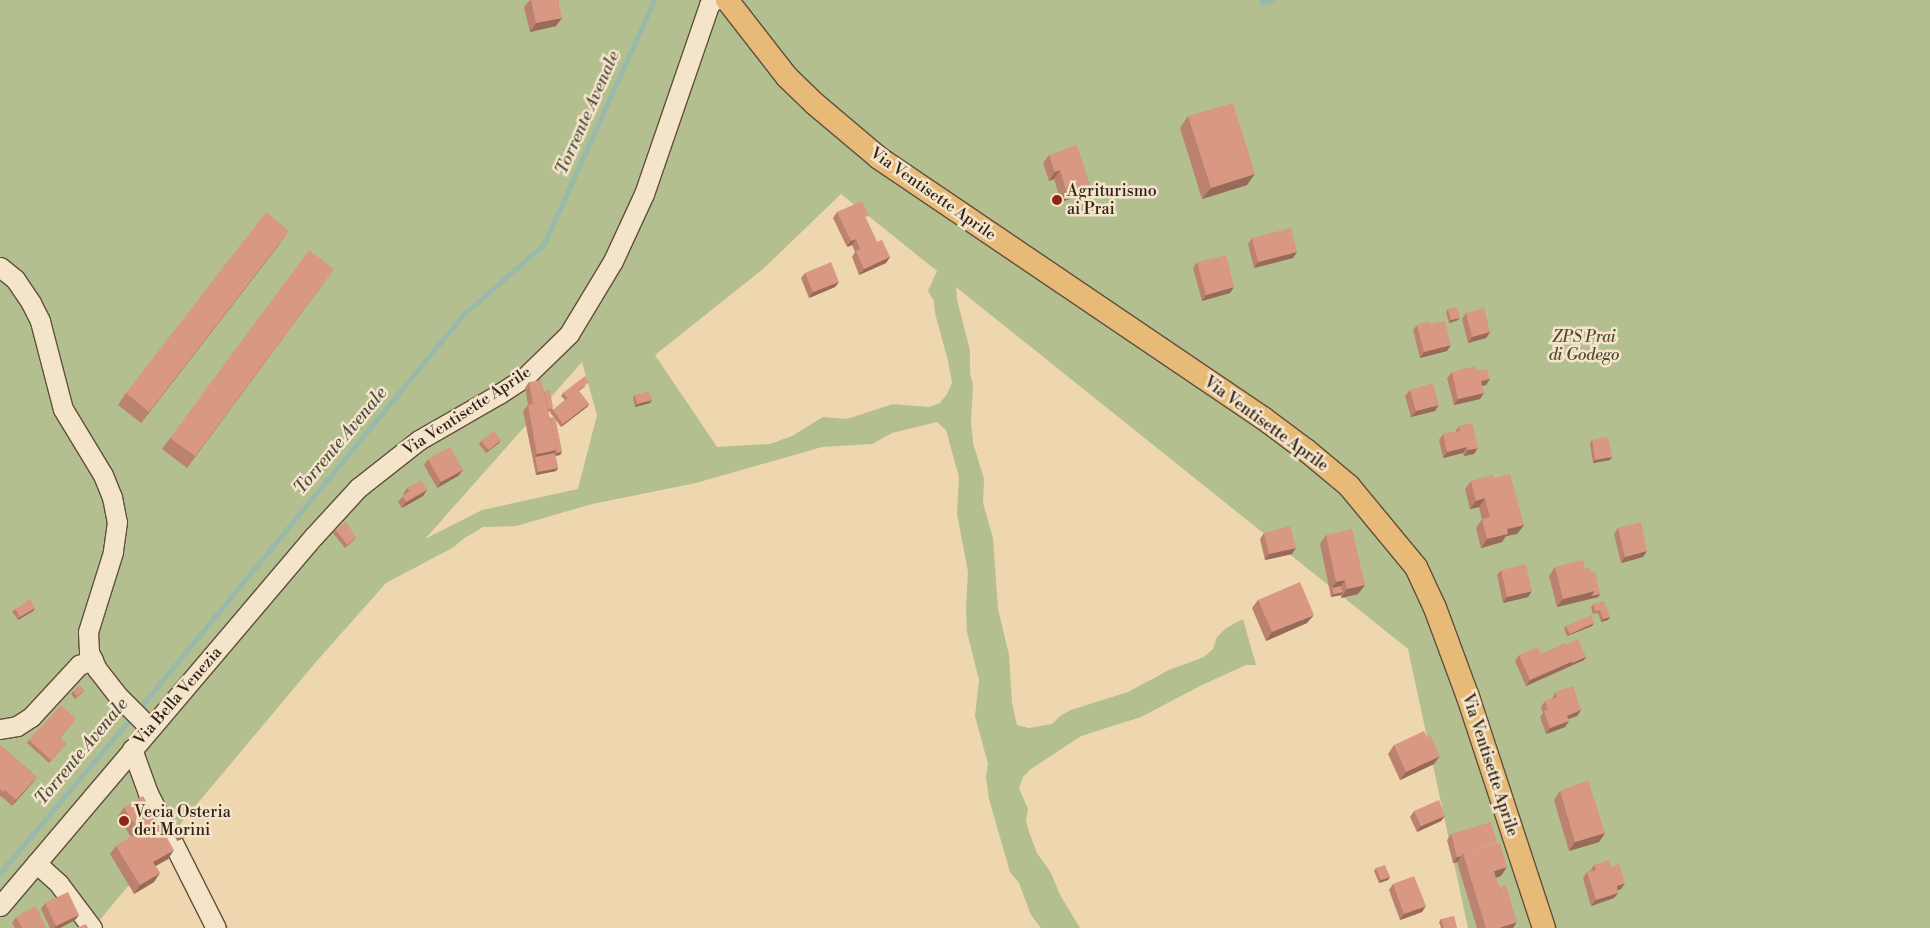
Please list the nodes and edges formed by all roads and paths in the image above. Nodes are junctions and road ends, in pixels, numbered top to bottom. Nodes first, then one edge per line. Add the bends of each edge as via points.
1 (714, 0) edge
2 (726, 0) edge
3 (0, 267) edge
4 (358, 488) joint
5 (93, 660) junction
6 (146, 724) junction
7 (0, 729) edge
8 (132, 749) junction
9 (36, 863) junction
10 (0, 906) edge
11 (92, 928) edge
12 (216, 928) edge
13 (1544, 928) edge

1 - 4 street, Via Ventisette Aprile via 709,5 644,194 613,261 569,334 525,377 419,440
2 - 13 main road, Via Ventisette Aprile via 788,77 879,158 1263,418 1349,486 1416,567 1435,608 1468,697
3 - 5 street via 15,279 34,310 50,355 63,409 112,497 117,522 113,552 88,632 88,652
4 - 6 street, Via Bella Venezia
5 - 6 street via 107,683
5 - 7 street via 79,665 31,717 17,726
6 - 8 street, Via Bella Venezia
8 - 9 street, Via Bella Venezia
8 - 12 street via 148,793
9 - 10 street, Via Bella Venezia
9 - 11 street via 59,884

